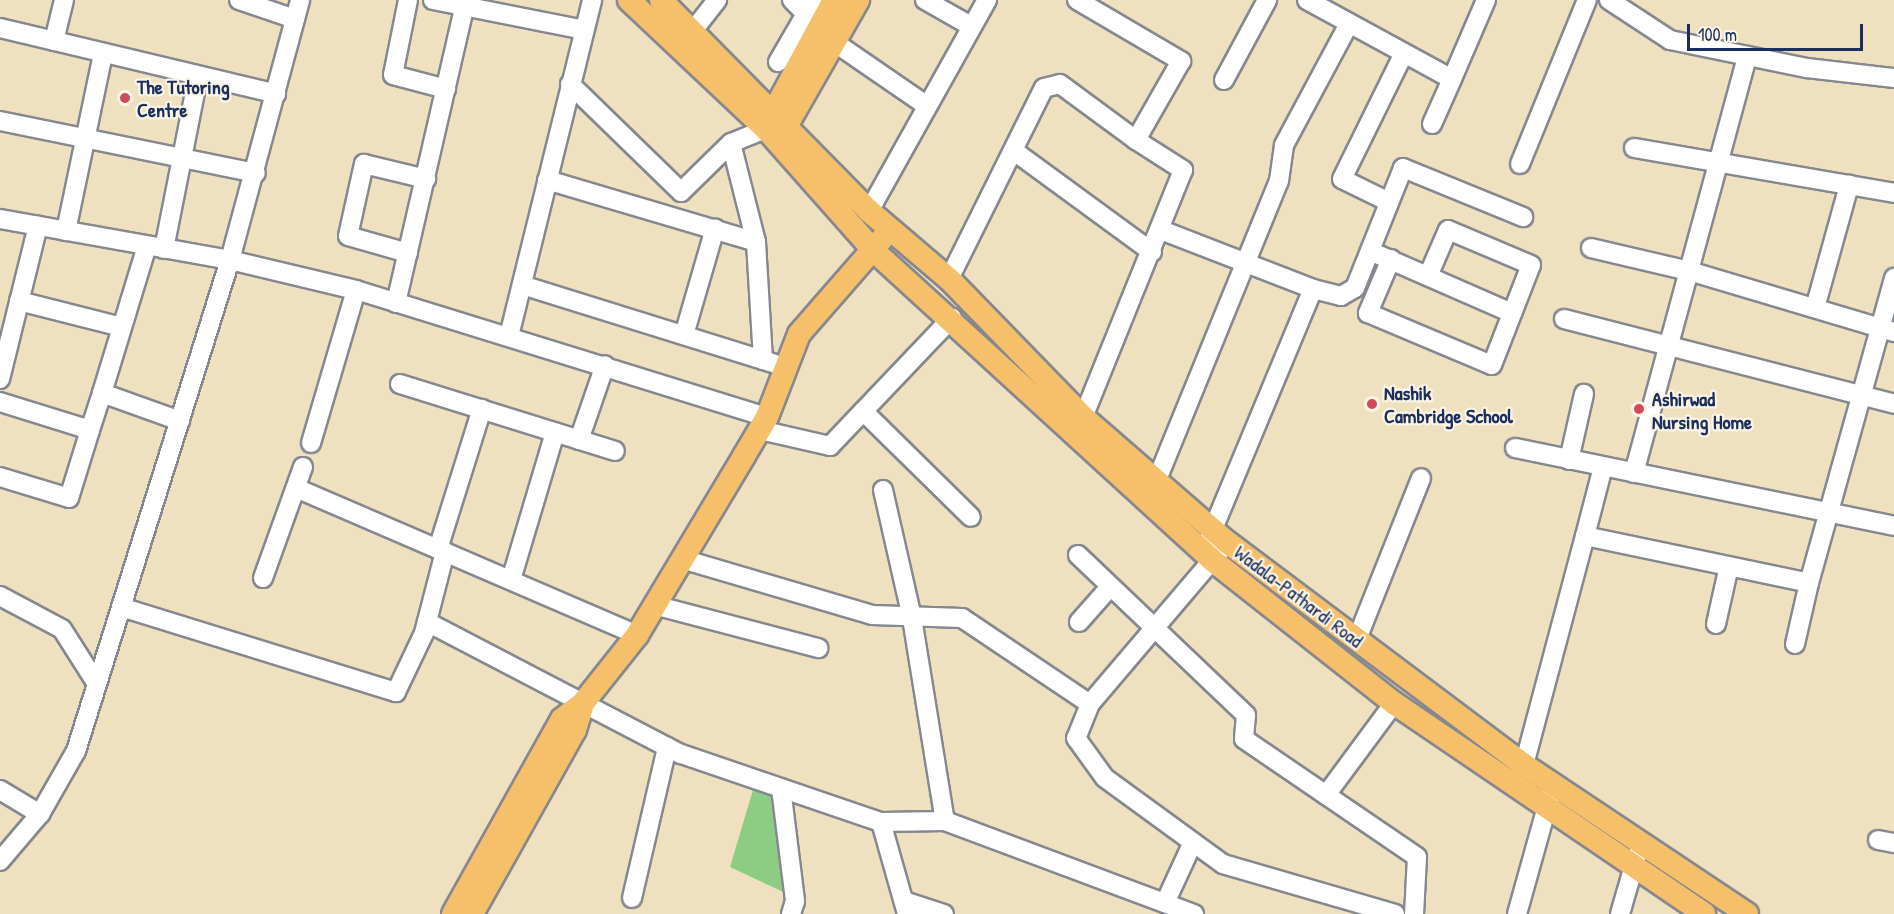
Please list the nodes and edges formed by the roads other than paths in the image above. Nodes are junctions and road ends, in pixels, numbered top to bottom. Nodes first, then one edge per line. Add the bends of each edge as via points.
1 (64, 0) edge
2 (239, 0) edge
3 (300, 0) edge
4 (408, 0) edge
5 (433, 0) edge
6 (592, 0) edge
7 (629, 0) edge
8 (661, 0) edge
9 (717, 0) edge
10 (792, 0) edge
11 (834, 0) edge
12 (858, 0) edge
13 (925, 0) edge
14 (987, 0) edge
15 (1077, 0) edge
16 (1266, 0) edge
17 (1486, 0) edge
18 (1587, 0) edge
19 (1609, 0) edge
20 (466, 2) edge
21 (1318, 3) edge
22 (810, 7) edge
23 (295, 19) junction
24 (1349, 24) junction
25 (971, 26) junction
26 (0, 28) edge
27 (584, 30) junction
28 (692, 32) junction
29 (54, 41) junction
30 (834, 42) junction
31 (1404, 53) junction
32 (102, 54) junction
33 (1747, 56) junction
34 (778, 62) dead end
35 (198, 78) junction
36 (1894, 78) edge
37 (1452, 79) junction
38 (1224, 80) dead end
39 (570, 84) junction
40 (446, 89) junction
41 (276, 94) junction
42 (927, 106) junction
43 (0, 121) edge
44 (1432, 124) dead end
45 (775, 127) junction
46 (85, 139) junction
47 (1136, 140) junction
48 (731, 143) junction
49 (1634, 148) dead end
50 (1014, 152) junction
51 (180, 158) junction
52 (1718, 162) junction
53 (1520, 164) dead end
54 (256, 173) junction
55 (426, 179) junction
56 (547, 180) junction
57 (1849, 185) junction
58 (681, 192) junction
59 (1894, 193) edge
60 (1389, 202) junction
61 (868, 211) junction
62 (664, 213) junction
63 (1523, 217) dead end
64 (0, 219) edge
65 (38, 226) junction
66 (715, 228) junction
67 (890, 229) junction
68 (1161, 230) junction
69 (66, 231) junction
70 (756, 242) junction
71 (156, 247) junction
72 (1592, 248) dead end
73 (873, 250) junction
74 (1370, 250) junction
75 (1152, 252) junction
76 (408, 253) junction
77 (1391, 259) junction
78 (230, 260) junction
79 (1246, 260) junction
80 (1689, 271) junction
81 (1428, 276) junction
82 (1894, 278) edge
83 (949, 279) junction
84 (522, 285) junction
85 (1313, 289) junction
86 (356, 290) junction
87 (20, 301) junction
88 (396, 303) junction
89 (1815, 308) junction
90 (1512, 313) junction
91 (952, 318) junction
92 (1564, 319) dead end
93 (122, 327) junction
94 (1887, 330) edge
95 (684, 335) junction
96 (509, 336) junction
97 (1668, 346) junction
98 (763, 360) junction
99 (605, 365) junction
100 (785, 367) junction
101 (0, 379) edge
102 (400, 384) dead end
103 (102, 393) junction
104 (1584, 394) dead end
105 (1860, 396) junction
106 (0, 402) edge
107 (1894, 404) edge
108 (482, 409) junction
109 (863, 411) junction
110 (1083, 417) junction
111 (180, 421) junction
112 (764, 423) junction
113 (90, 430) junction
114 (555, 432) junction
115 (579, 440) junction
116 (311, 443) dead end
117 (1515, 448) dead end
118 (615, 451) dead end
119 (1569, 460) junction
120 (303, 467) dead end
121 (1603, 467) junction
122 (1634, 473) junction
123 (0, 477) edge
124 (1421, 478) dead end
125 (1156, 482) junction
126 (296, 488) junction
127 (883, 490) dead end
128 (1826, 513) junction
129 (971, 517) dead end
130 (1894, 526) edge
131 (1585, 536) junction
132 (1221, 537) junction
133 (441, 551) junction
134 (1078, 555) dead end
135 (1207, 555) junction
136 (682, 559) junction
137 (1729, 566) junction
138 (263, 578) dead end
139 (511, 580) junction
140 (1809, 583) junction
141 (1110, 587) junction
142 (0, 596) edge
143 (654, 605) junction
144 (122, 607) junction
145 (912, 618) junction
146 (427, 622) junction
147 (1079, 622) dead end
148 (1716, 624) dead end
149 (1153, 630) junction
150 (637, 635) junction
151 (1357, 639) junction
152 (1795, 644) dead end
153 (818, 648) dead end
154 (97, 684) junction
155 (583, 703) junction
156 (1394, 703) junction
157 (1090, 704) junction
158 (667, 747) junction
159 (1524, 765) junction
160 (1553, 786) junction
161 (781, 788) junction
162 (0, 790) edge
163 (1326, 795) junction
164 (1547, 808) junction
165 (40, 814) junction
166 (945, 821) junction
167 (881, 822) junction
168 (1641, 841) junction
169 (1193, 842) junction
170 (0, 861) edge
171 (1634, 865) junction
172 (1708, 889) junction
173 (632, 898) dead end
174 (1165, 903) junction
175 (1339, 906) edge
176 (905, 908) edge
177 (453, 914) edge
178 (472, 914) edge
179 (791, 914) edge
180 (944, 914) edge
181 (1194, 914) edge
182 (1395, 914) edge
183 (1414, 914) edge
184 (1516, 914) edge
185 (1620, 914) edge
186 (1703, 914) edge
187 (1747, 914) edge

1 - 29 street
2 - 23 street
3 - 23 street
4 - 40 street via 393,75
5 - 20 street
6 - 27 street
7 - 45 main road
8 - 28 main road
9 - 28 street
10 - 22 street
11 - 45 main road
12 - 30 main road
13 - 25 street
14 - 25 street
15 - 47 street via 1181,61
16 - 38 street
17 - 37 street
18 - 53 street
19 - 33 street via 1670,40
20 - 27 street
20 - 40 street
21 - 24 street
22 - 34 street
23 - 41 street
24 - 31 street
24 - 79 street via 1284,145 1279,182
25 - 42 street
26 - 29 street
27 - 39 street
28 - 45 main road
29 - 32 street
30 - 42 street
30 - 45 main road
31 - 37 street
31 - 60 street via 1342,179
32 - 35 street
32 - 46 street
33 - 36 street
33 - 52 street
35 - 41 street
35 - 51 street
37 - 44 street
39 - 56 street
39 - 58 street
40 - 55 street
41 - 54 street
42 - 61 street
43 - 46 street
45 - 48 street
45 - 61 main road, Wadala-Pathardi Road
45 - 73 main road, Wadala-Pathardi Road
46 - 51 street
46 - 69 street
47 - 50 street via 1060,84 1051,84
47 - 68 street via 1183,170
48 - 58 street
48 - 70 street
49 - 52 street
50 - 75 street
50 - 83 street
51 - 54 street
51 - 71 street
52 - 57 street
52 - 80 street
54 - 78 street
55 - 76 street
55 - 76 street via 364,164 348,236
56 - 62 street
56 - 84 street
57 - 59 street
57 - 89 street
58 - 62 street
60 - 63 street via 1403,168
60 - 74 street
61 - 67 main road, Wadala-Pathardi Road
62 - 66 street
64 - 65 street
65 - 69 street
65 - 87 street
66 - 70 street
66 - 95 street
67 - 73 main road
67 - 83 main road, Wadala-Pathardi Road
68 - 75 street
68 - 79 street
69 - 71 street
70 - 98 street
71 - 78 street
71 - 93 street
72 - 80 street
73 - 91 main road, Wadala-Pathardi Road
73 - 100 main road via 799,334
74 - 77 street
74 - 85 street via 1349,293 1341,296
75 - 110 street
76 - 88 street
77 - 81 street
77 - 90 street via 1368,313 1492,365
78 - 86 street
78 - 111 street
79 - 85 street
79 - 125 street
80 - 89 street
80 - 97 street
81 - 90 street
81 - 90 street via 1448,230 1532,265
82 - 94 street
83 - 110 main road, Wadala-Pathardi Road
84 - 95 street
84 - 96 street
85 - 132 street
86 - 88 street
86 - 116 street
87 - 93 street
87 - 101 street
88 - 96 street
89 - 94 street
91 - 109 street
91 - 135 main road, Wadala-Pathardi Road
92 - 97 street
93 - 103 street
94 - 105 street
95 - 98 street
96 - 99 street
97 - 105 street
97 - 122 street
98 - 100 street
99 - 112 street
99 - 115 street
100 - 112 main road
102 - 108 street
103 - 111 street
103 - 113 street
104 - 119 street
105 - 107 street
105 - 128 street
106 - 113 street
108 - 114 street
108 - 133 street
109 - 112 street via 830,446
109 - 129 street
110 - 125 main road, Wadala-Pathardi Road
111 - 144 street
112 - 136 main road
113 - 123 street via 69,498
114 - 115 street
114 - 139 street
115 - 118 street
117 - 119 street
119 - 121 street
120 - 126 street
121 - 122 street
121 - 131 street
122 - 128 street
124 - 151 street
125 - 132 main road, Wadala-Pathardi Road
126 - 133 street
126 - 138 street
127 - 145 street
128 - 130 street
128 - 140 street
131 - 137 street
131 - 159 street
132 - 135 street
132 - 151 main road, Wadala-Pathardi Road
133 - 139 street
133 - 146 street
134 - 141 street
135 - 149 street
135 - 156 main road, Wadala-Pathardi Road
136 - 143 main road
136 - 145 street via 872,615
137 - 140 street
137 - 148 street
139 - 150 street
140 - 152 street
141 - 147 street
141 - 149 street
142 - 154 street via 62,629
143 - 150 main road
143 - 153 street
144 - 146 street via 396,692
144 - 154 street
145 - 157 street via 962,618
145 - 166 street
146 - 155 street
149 - 157 street
149 - 163 street via 1246,715 1244,739
150 - 155 main road
151 - 159 main road, Wadala-Pathardi Road
154 - 165 street via 76,751
155 - 158 street
155 - 177 main road via 562,719
155 - 178 main road via 575,730
156 - 163 street
156 - 164 main road, Wadala-Pathardi Road
157 - 169 street via 1076,738 1100,770
158 - 161 street
158 - 173 street
159 - 160 main road, Wadala-Pathardi Road
160 - 164 street
160 - 168 main road, Wadala-Pathardi Road
161 - 167 street
161 - 179 street via 795,902
162 - 165 street
163 - 183 street via 1417,857
164 - 171 main road, Wadala-Pathardi Road
164 - 184 street
165 - 170 street
166 - 167 street
166 - 174 street
167 - 176 street
168 - 171 street
168 - 172 main road, Wadala-Pathardi Road
169 - 174 street
169 - 175 street via 1223,864
171 - 185 street
171 - 186 main road, Wadala-Pathardi Road
172 - 186 street
172 - 187 main road, Wadala-Pathardi Road
174 - 181 street
175 - 182 street
176 - 180 street

